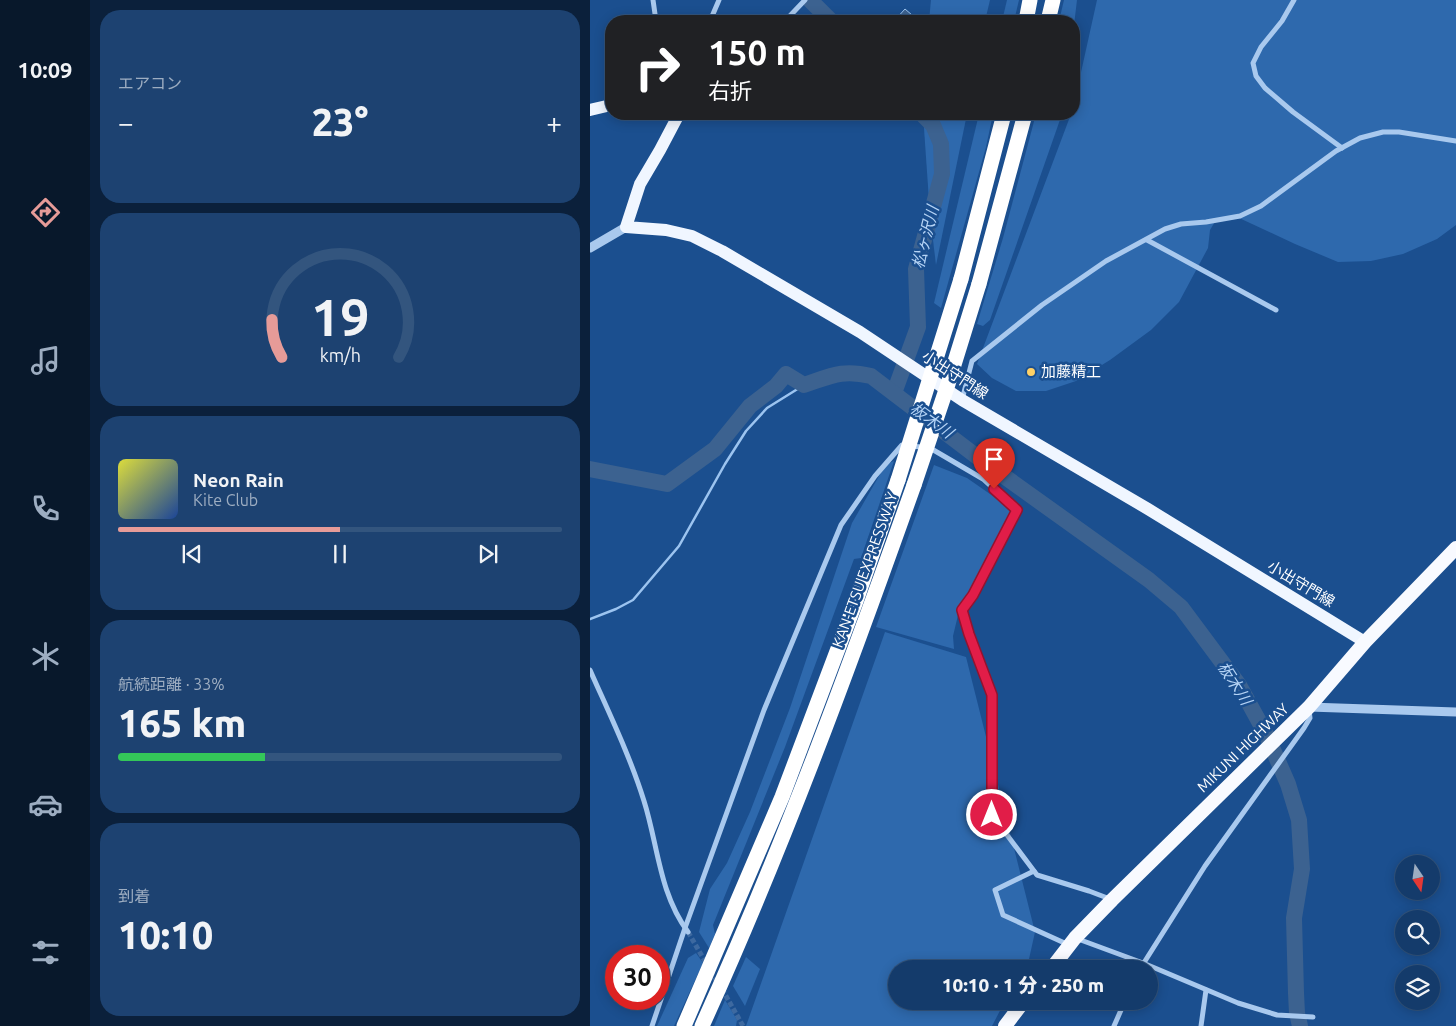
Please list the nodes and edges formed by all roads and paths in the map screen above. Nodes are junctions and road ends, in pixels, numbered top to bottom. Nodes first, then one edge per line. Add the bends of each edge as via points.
1 (653, 0) edge
2 (720, 0) edge
3 (806, 0) edge
4 (1030, 0) edge
5 (1053, 0) edge
6 (1294, 0) edge
7 (655, 15) edge
8 (713, 15) edge
9 (791, 15) edge
10 (1027, 15) edge
11 (1049, 15) edge
12 (605, 106) edge
13 (590, 110) edge
14 (675, 120) edge
15 (1002, 120) edge
16 (1023, 120) edge
17 (1456, 141) edge
18 (1342, 148) junction
19 (626, 227) junction
20 (1147, 240) junction
21 (590, 248) edge
22 (1276, 310) dead end
23 (962, 400) junction
24 (1456, 548) edge
25 (1365, 642) junction
26 (590, 670) edge
27 (1309, 707) junction
28 (1456, 712) edge
29 (1034, 871) junction
30 (1112, 900) junction
31 (686, 930) junction
32 (1072, 942) junction
33 (1058, 960) edge
34 (1133, 960) edge
35 (1145, 960) edge
36 (1158, 969) edge
37 (1206, 990) junction
38 (1017, 1010) edge
39 (1121, 1010) edge
40 (1313, 1018) dead end
41 (652, 1026) edge
42 (684, 1026) edge
43 (702, 1026) edge
44 (1005, 1026) edge
45 (1114, 1026) edge
46 (1201, 1026) edge

1 - 7 street
2 - 8 street
3 - 9 street
4 - 10 highway
5 - 11 highway
6 - 18 street via 1282,21 1260,47 1253,63 1256,76 1293,112
12 - 13 main road
14 - 19 main road via 640,184
15 - 42 highway, KAN-ETSU EXPRESSWAY, bridge via 961,279 898,480 782,797
16 - 43 highway, KAN-ETSU EXPRESSWAY, bridge via 980,284 914,486 797,802
17 - 18 street via 1428,135 1383,132 1360,138
18 - 20 street via 1261,206 1240,216 1181,224
19 - 21 street
19 - 23 main road, 小出守門線 via 692,236 722,251 860,332
20 - 22 street
20 - 23 street via 1106,262 1042,305 972,361
23 - 25 main road, 小出守門線
24 - 25 highway, MIKUNI HIGHWAY
25 - 27 highway, MIKUNI HIGHWAY
26 - 31 street via 637,779 664,884
27 - 28 street
27 - 30 highway, MIKUNI HIGHWAY
27 - 35 street via 1310,718 1304,728 1205,866
29 - 30 street via 1037,876
29 - 31 street via 992,815 992,695 962,610 1017,510 983,479 930,448 902,445 875,476 841,525 764,710
29 - 32 street via 995,890 1003,915
30 - 32 highway, MIKUNI HIGHWAY
31 - 41 street
32 - 33 highway, MIKUNI HIGHWAY
32 - 34 street
36 - 37 street
37 - 40 street via 1238,1003 1284,1015
37 - 46 street
38 - 44 highway
39 - 45 street

